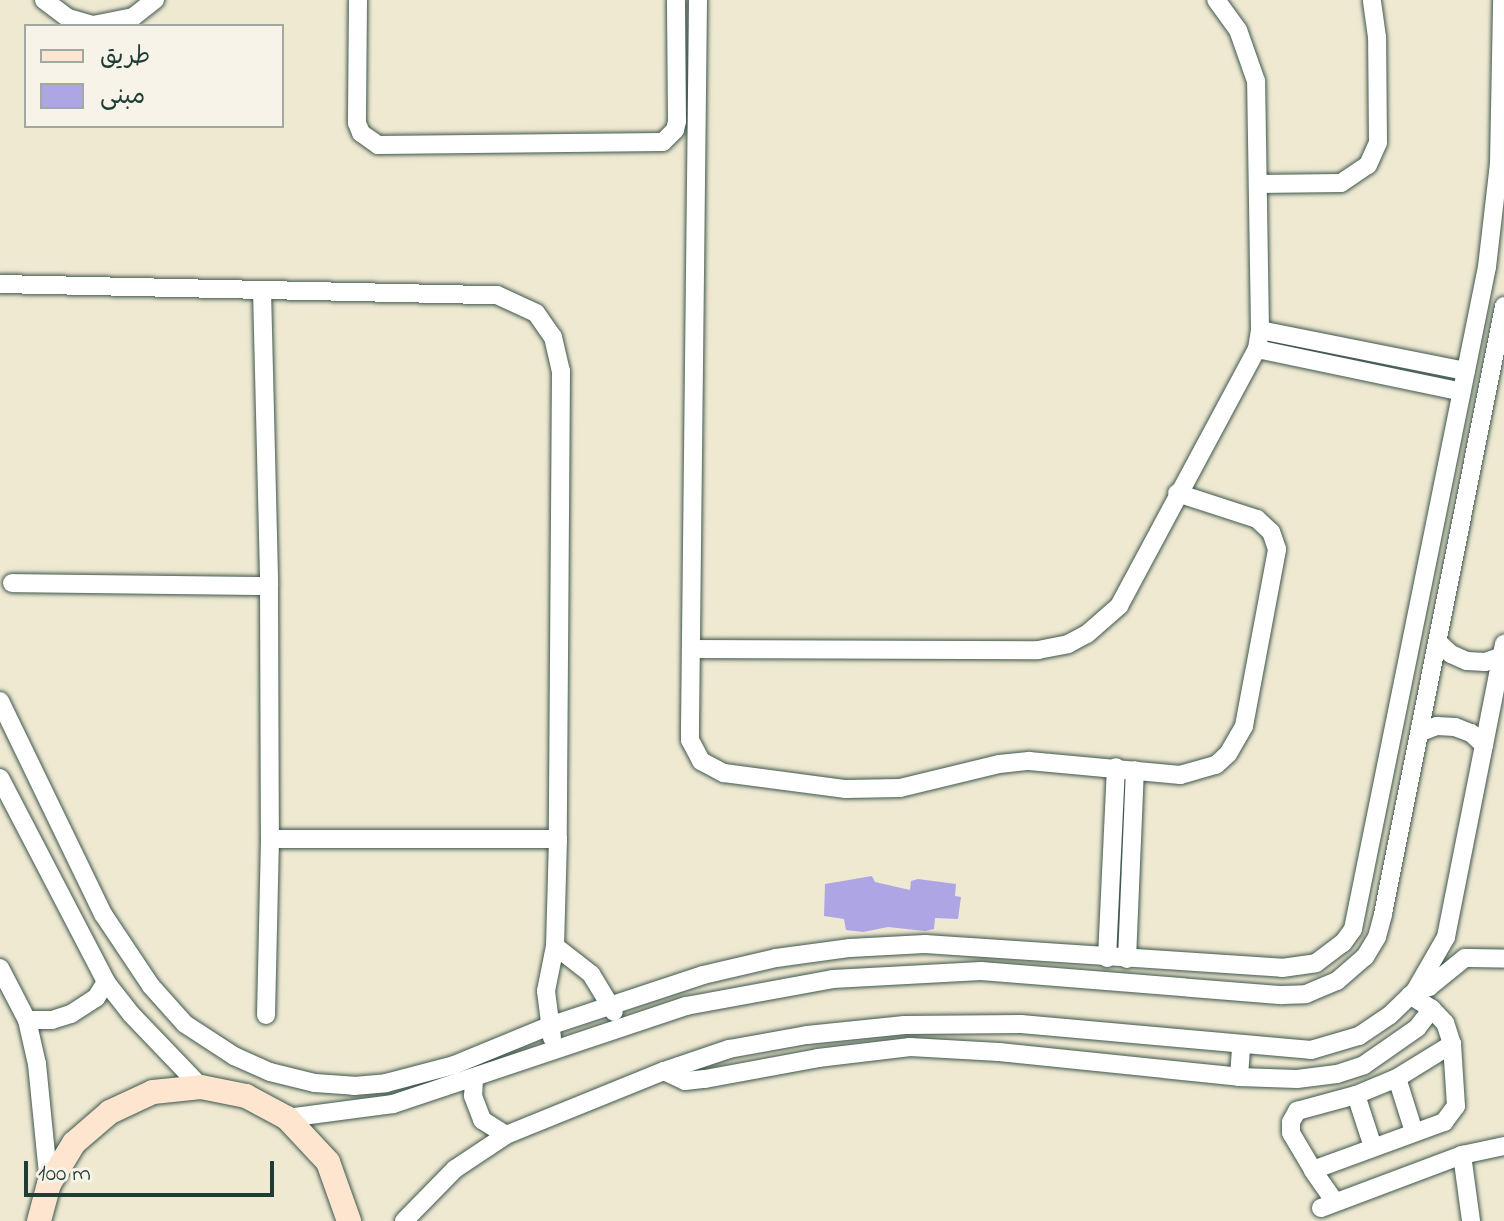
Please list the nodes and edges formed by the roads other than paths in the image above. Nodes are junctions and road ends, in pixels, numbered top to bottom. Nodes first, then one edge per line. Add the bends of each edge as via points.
1 (44, 0) edge
2 (155, 0) edge
3 (358, 0) edge
4 (676, 0) edge
5 (698, 0) edge
6 (1216, 0) edge
7 (1372, 0) edge
8 (1502, 0) edge
9 (89, 24) edge
10 (98, 24) edge
11 (1258, 184) junction
12 (0, 284) edge
13 (262, 290) junction
14 (1504, 306) edge
15 (1260, 330) junction
16 (1257, 349) junction
17 (1425, 363) junction
18 (1466, 371) junction
19 (1421, 384) junction
20 (1462, 392) junction
21 (1177, 493) junction
22 (12, 583) dead end
23 (269, 586) junction
24 (1438, 642) junction
25 (691, 649) junction
26 (1503, 650) edge
27 (0, 701) edge
28 (1421, 732) junction
29 (1484, 745) junction
30 (1116, 767) junction
31 (1135, 770) junction
32 (0, 778) edge
33 (270, 839) junction
34 (558, 839) junction
35 (555, 946) junction
36 (1107, 958) junction
37 (1127, 959) junction
38 (1504, 959) edge
39 (0, 968) edge
40 (106, 982) junction
41 (1412, 993) junction
42 (611, 1004) junction
43 (1432, 1009) junction
44 (266, 1015) dead end
45 (27, 1020) junction
46 (549, 1026) junction
47 (620, 1026) junction
48 (1452, 1044) junction
49 (1241, 1046) junction
50 (555, 1050) junction
51 (664, 1071) junction
52 (1239, 1077) junction
53 (1397, 1078) junction
54 (474, 1079) junction
55 (201, 1087) junction
56 (1356, 1095) junction
57 (287, 1118) junction
58 (1414, 1132) junction
59 (506, 1135) junction
60 (1504, 1146) edge
61 (1373, 1147) junction
62 (1462, 1155) junction
63 (1313, 1170) junction
64 (49, 1184) junction
65 (38, 1220) edge
66 (349, 1221) edge
67 (404, 1221) edge
68 (1471, 1221) edge

1 - 9 street via 68,18
2 - 10 street via 133,17
3 - 4 street via 357,123 378,145 663,142 677,121
5 - 25 street
6 - 11 street via 1238,30 1256,81
7 - 11 street via 1378,143 1368,165 1341,183
8 - 18 street via 1499,163 1487,267
11 - 15 street
12 - 13 street
13 - 23 street
13 - 34 street via 497,295 536,313 553,337 561,371
14 - 24 street
15 - 16 street
15 - 17 street
16 - 19 street
16 - 21 street
17 - 18 street
17 - 19 street
18 - 20 street
19 - 20 street
20 - 37 street via 1353,929 1331,955 1299,967
21 - 25 street via 1119,606 1105,622 1068,644 1038,650
21 - 31 street via 1257,519 1271,532 1277,558 1238,741 1202,772
22 - 23 street
23 - 33 street
24 - 26 street via 1467,661 1485,662
24 - 28 street
25 - 30 street via 690,740 701,761 724,773 846,789 930,783 1029,761
26 - 29 street
27 - 46 street via 103,914 151,986 185,1024 234,1056 270,1072 354,1086 386,1083 454,1065
28 - 29 street via 1455,727
28 - 47 street via 1377,937 1365,957 1328,987 1282,995 1056,975 907,972 759,990
29 - 41 street via 1446,937
30 - 31 street
30 - 36 street
31 - 37 street
32 - 40 street
33 - 34 street
33 - 44 street
34 - 35 street
35 - 42 street via 591,974
35 - 46 street via 546,991
36 - 37 street
36 - 42 street via 925,944 850,948 703,975
38 - 41 street via 1465,958 1429,987
39 - 45 street
40 - 45 street via 96,998 71,1014
40 - 55 street
41 - 43 street
41 - 49 street via 1359,1036 1311,1050
42 - 46 street
42 - 47 street
43 - 48 street via 1445,1023
43 - 52 street via 1417,1028 1364,1065 1297,1079
45 - 64 street via 44,1109
46 - 50 street
47 - 50 street
48 - 53 street
48 - 58 street via 1456,1106 1444,1122
49 - 51 street via 1021,1024 904,1025 729,1049
49 - 52 street
50 - 54 street
51 - 52 street via 685,1081 910,1047
51 - 59 street
53 - 56 street
53 - 58 street
54 - 57 street via 393,1104
54 - 59 street via 473,1096 482,1120
55 - 57 street via 246,1096
55 - 64 street via 153,1092 110,1112 74,1143
56 - 61 street
56 - 63 street via 1297,1111 1291,1133
57 - 66 street via 328,1162
58 - 61 street
59 - 67 street via 455,1169
60 - 62 street
61 - 63 street
62 - 63 street via 1328,1205
62 - 68 street
64 - 65 street

